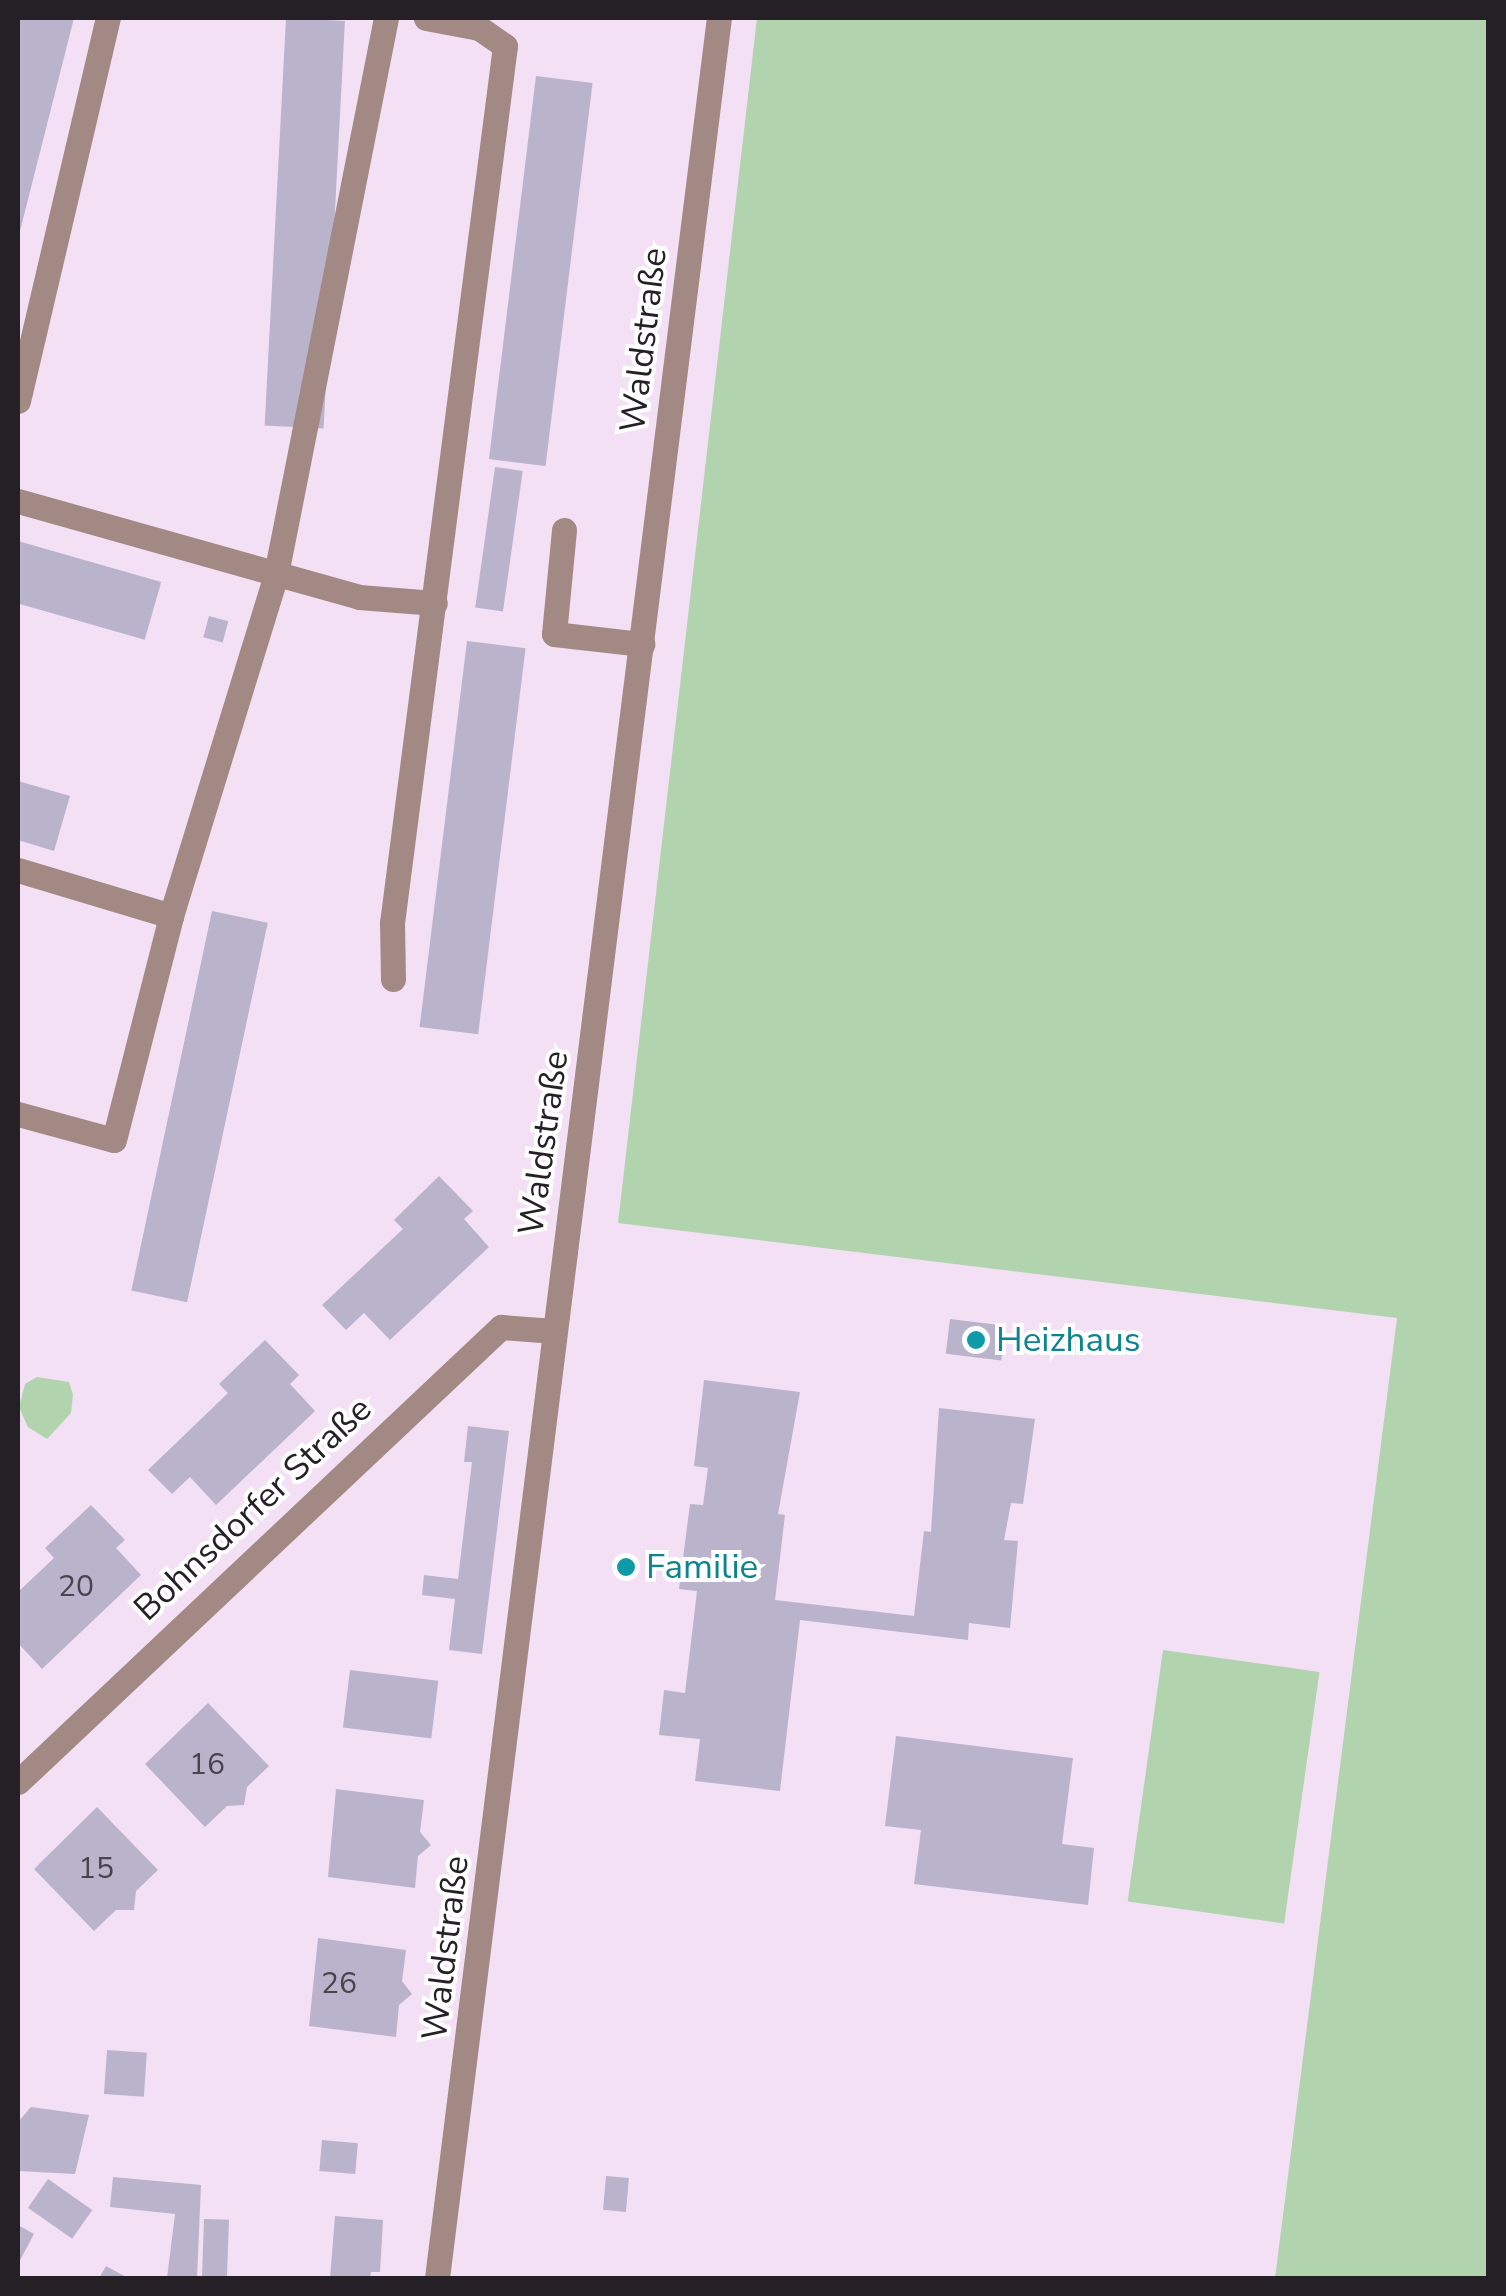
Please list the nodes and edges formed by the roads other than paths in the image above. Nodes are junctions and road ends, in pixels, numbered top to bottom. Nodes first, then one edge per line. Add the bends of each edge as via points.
1 (108, 18) edge
2 (386, 18) edge
3 (426, 18) edge
4 (719, 18) edge
5 (18, 402) edge
6 (18, 501) edge
7 (564, 530) dead end
8 (276, 574) junction
9 (434, 604) junction
10 (642, 644) junction
11 (18, 870) edge
12 (171, 916) junction
13 (394, 979) dead end
14 (18, 1114) edge
15 (554, 1331) junction
16 (18, 1782) edge
17 (437, 2278) edge

1 - 5 street
2 - 8 street
3 - 9 street via 478,28 505,46
4 - 10 street, Waldstraße
6 - 8 street
7 - 10 street via 554,634
8 - 9 street via 358,598
8 - 12 street
9 - 13 street via 392,923
10 - 15 street, Waldstraße
11 - 12 street
12 - 14 street via 114,1140
15 - 16 street, Bohnsdorfer Straße via 501,1327
15 - 17 street, Waldstraße

